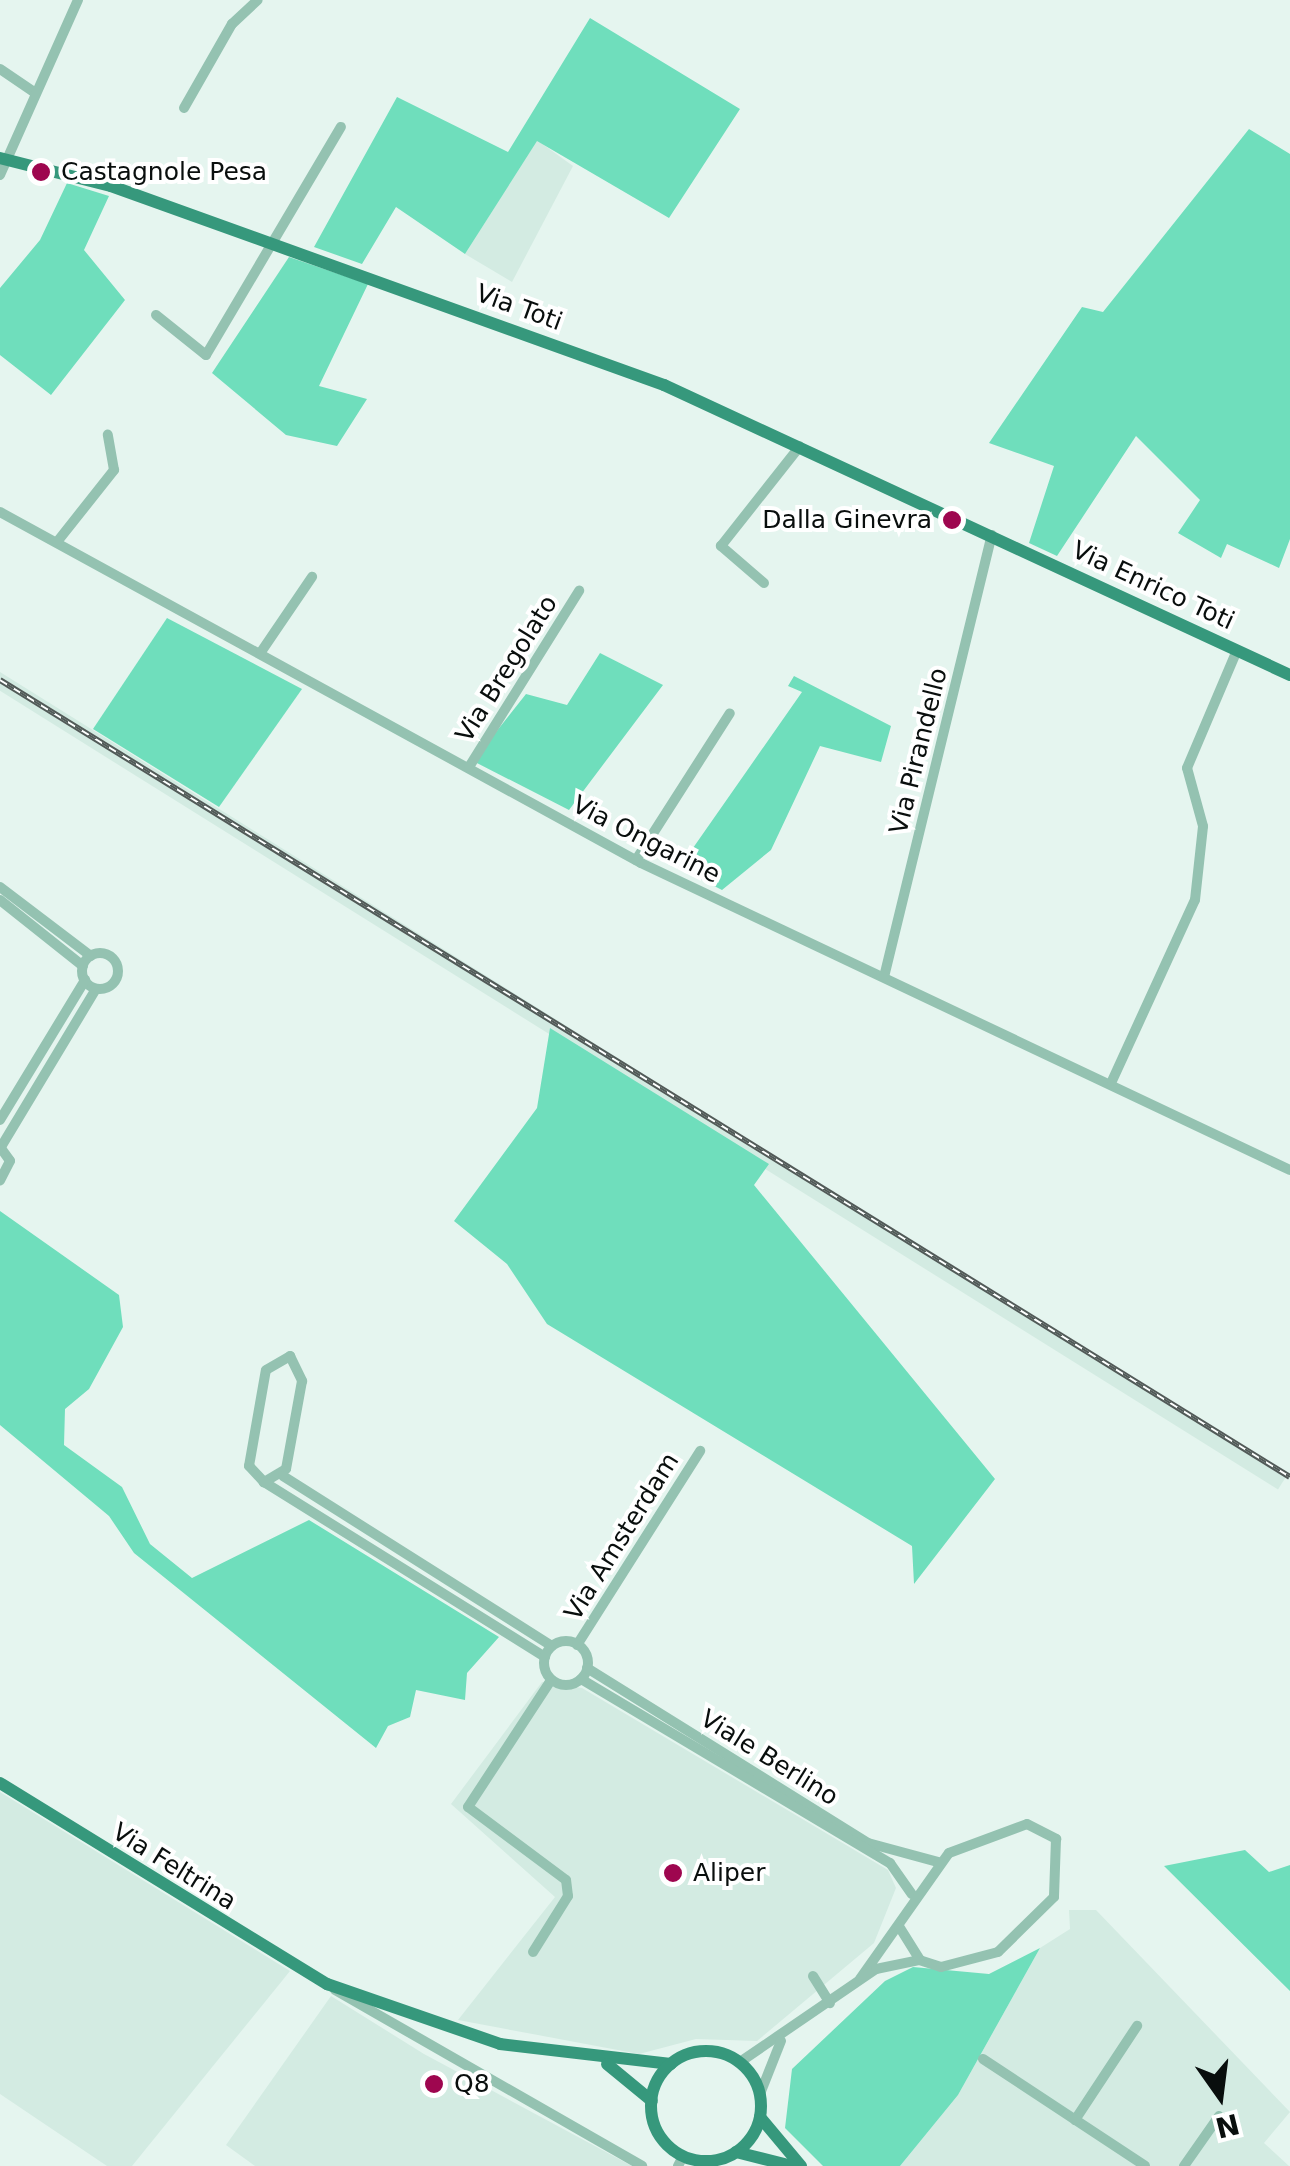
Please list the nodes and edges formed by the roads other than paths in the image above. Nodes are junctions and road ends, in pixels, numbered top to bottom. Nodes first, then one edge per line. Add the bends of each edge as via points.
1 (78, 0) edge
2 (258, 0) edge
3 (0, 69) edge
4 (34, 92) junction
5 (184, 108) dead end
6 (340, 127) dead end
7 (5, 159) edge
8 (0, 174) edge
9 (278, 246) junction
10 (156, 315) dead end
11 (108, 435) dead end
12 (800, 446) junction
13 (0, 512) edge
14 (995, 536) junction
15 (57, 542) junction
16 (312, 578) dead end
17 (764, 583) dead end
18 (579, 591) dead end
19 (1237, 650) junction
20 (262, 652) junction
21 (1290, 675) edge
22 (730, 713) dead end
23 (469, 768) junction
24 (636, 860) junction
25 (0, 886) edge
26 (0, 900) edge
27 (87, 961) junction
28 (884, 977) junction
29 (85, 980) junction
30 (96, 988) junction
31 (1112, 1082) junction
32 (0, 1120) edge
33 (0, 1147) edge
34 (1290, 1170) edge
35 (0, 1180) edge
36 (700, 1451) dead end
37 (283, 1476) junction
38 (264, 1482) junction
39 (577, 1644) junction
40 (552, 1646) junction
41 (544, 1657) junction
42 (584, 1673) junction
43 (551, 1680) junction
44 (0, 1783) edge
45 (938, 1862) junction
46 (912, 1894) junction
47 (899, 1927) junction
48 (533, 1952) dead end
49 (920, 1960) junction
50 (813, 1976) dead end
51 (860, 1979) junction
52 (327, 1984) junction
53 (830, 2003) junction
54 (1137, 2026) dead end
55 (782, 2040) junction
56 (983, 2060) dead end
57 (600, 2061) junction
58 (740, 2062) junction
59 (670, 2064) junction
60 (760, 2094) junction
61 (652, 2100) junction
62 (1219, 2116) dead end
63 (760, 2117) junction
64 (1075, 2120) junction
65 (736, 2152) junction
66 (680, 2161) edge
67 (642, 2166) edge
68 (792, 2166) edge
69 (801, 2166) edge
70 (1145, 2166) edge
71 (1184, 2166) edge

1 - 4 street
2 - 5 street via 232,24
3 - 4 street
4 - 7 street
6 - 9 street
7 - 8 street
7 - 9 main road, Via Toti
9 - 10 street via 206,354
9 - 12 main road, Via Toti via 664,384
11 - 15 street via 114,470
12 - 14 main road, Via Toti
12 - 17 street via 722,546
13 - 15 street, Via Ongarine
14 - 19 main road, Via Enrico Toti
14 - 28 street, Via Pirandello
15 - 20 street, Via Ongarine
16 - 20 street
18 - 23 street, Via Bregolato
19 - 21 main road, Via Enrico Toti
19 - 31 street via 1187,768 1204,826 1195,900
20 - 23 street, Via Ongarine
22 - 24 street
23 - 24 street, Via Ongarine
24 - 28 street, Via Ongarine
25 - 27 street
26 - 27 street
27 - 29 street
27 - 30 street via 110,956 118,970
28 - 31 street, Via Ongarine
29 - 30 street
29 - 32 street
30 - 33 street
31 - 34 street, Via Ongarine
33 - 35 street via 10,1161
36 - 39 street, Via Amsterdam
37 - 38 street
37 - 38 street via 302,1381 300,1365 284,1355 266,1370 250,1458
37 - 40 street
38 - 41 street
39 - 40 street
39 - 42 street
40 - 41 street
41 - 43 street
42 - 43 street
42 - 45 street, Viale Berlino via 868,1843
42 - 46 street, Viale Berlino via 890,1863
43 - 48 street via 468,1807 566,1880 568,1896
44 - 52 main road, Via Feltrina
45 - 46 street
45 - 49 street via 974,1838 1027,1824 1056,1839 1061,1874 1039,1920 998,1952 966,1964
46 - 47 street
47 - 49 street
47 - 51 street
49 - 51 street
50 - 53 street
51 - 53 street
52 - 57 main road, Via Feltrina via 500,2044
52 - 67 street, Via Feltrina via 396,2031
53 - 55 street
54 - 64 street
55 - 58 street
55 - 60 street
56 - 64 street
57 - 59 main road, Via Feltrina
57 - 61 main road, Via Feltrina
58 - 59 main road, Via Feltrina via 705,2051
58 - 60 main road
59 - 61 main road
60 - 63 main road
61 - 66 main road via 658,2133
62 - 71 street
63 - 65 main road
63 - 69 main road
64 - 70 street
65 - 66 main road
65 - 68 main road

